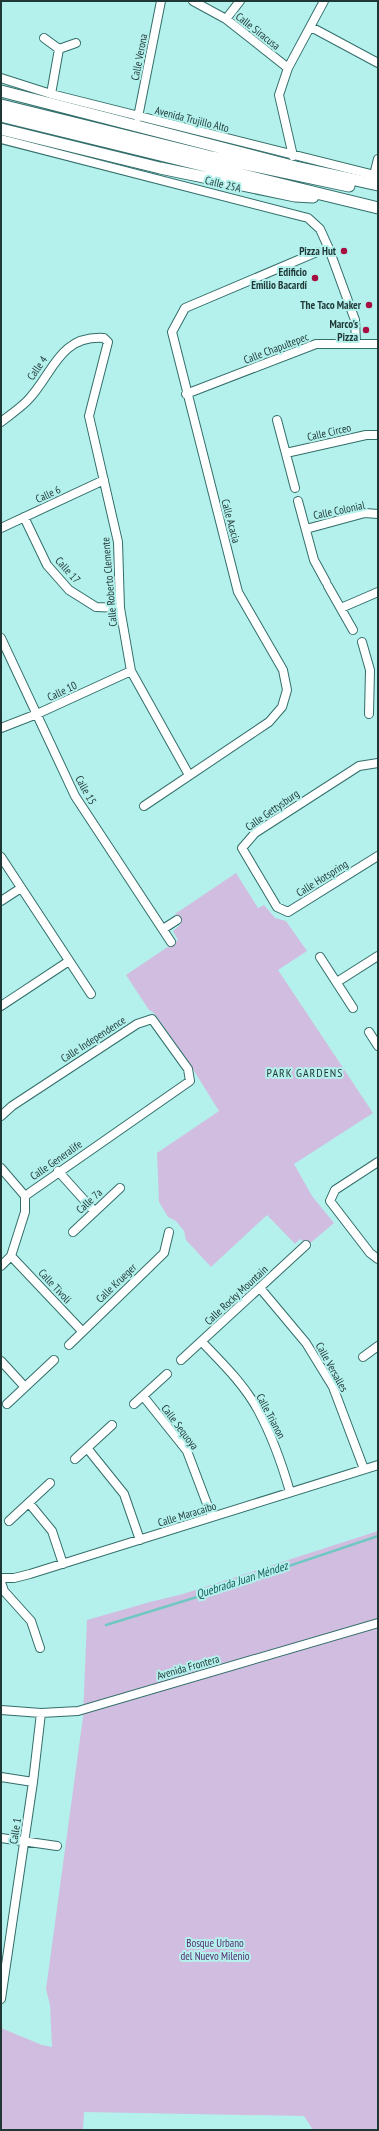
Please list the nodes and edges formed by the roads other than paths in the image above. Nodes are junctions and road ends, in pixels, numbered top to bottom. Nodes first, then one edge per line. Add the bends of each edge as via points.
1 (161, 1) edge
2 (193, 1) edge
3 (240, 1) edge
4 (324, 1) edge
5 (226, 19) junction
6 (311, 27) junction
7 (44, 38) dead end
8 (76, 43) dead end
9 (59, 49) junction
10 (378, 63) edge
11 (288, 68) junction
12 (1, 78) edge
13 (1, 91) edge
14 (51, 94) junction
15 (1, 105) edge
16 (1, 116) edge
17 (138, 116) junction
18 (1, 129) edge
19 (1, 140) edge
20 (294, 156) junction
21 (378, 159) edge
22 (211, 162) junction
23 (377, 179) edge
24 (378, 193) edge
25 (337, 198) junction
26 (378, 208) edge
27 (316, 252) dead end
28 (96, 337) joint
29 (356, 343) junction
30 (378, 344) edge
31 (186, 394) junction
32 (277, 420) dead end
33 (1, 422) edge
34 (378, 435) edge
35 (286, 453) junction
36 (104, 480) junction
37 (295, 488) dead end
38 (298, 501) dead end
39 (378, 514) edge
40 (24, 517) junction
41 (1, 528) edge
42 (306, 529) junction
43 (378, 592) edge
44 (120, 608) junction
45 (341, 608) junction
46 (353, 630) dead end
47 (1, 638) edge
48 (362, 642) dead end
49 (374, 670) edge
50 (131, 671) junction
51 (37, 714) junction
52 (369, 714) dead end
53 (1, 728) edge
54 (378, 763) edge
55 (189, 775) junction
56 (144, 806) dead end
57 (378, 856) edge
58 (1, 857) edge
59 (21, 888) junction
60 (1, 901) edge
61 (277, 907) joint
62 (177, 920) dead end
63 (163, 929) junction
64 (171, 942) dead end
65 (378, 956) edge
66 (320, 957) dead end
67 (69, 961) junction
68 (337, 982) junction
69 (91, 994) dead end
70 (1, 1006) edge
71 (353, 1008) dead end
72 (369, 1032) dead end
73 (378, 1046) edge
74 (163, 1100) joint
75 (1, 1116) edge
76 (378, 1162) edge
77 (1, 1168) edge
78 (58, 1171) junction
79 (120, 1188) dead end
80 (24, 1196) junction
81 (94, 1211) junction
82 (73, 1232) dead end
83 (169, 1232) dead end
84 (306, 1245) dead end
85 (11, 1256) junction
86 (378, 1259) edge
87 (1, 1266) edge
88 (260, 1288) junction
89 (82, 1331) junction
90 (202, 1342) junction
91 (69, 1345) dead end
92 (378, 1346) edge
93 (363, 1357) dead end
94 (54, 1360) dead end
95 (181, 1360) dead end
96 (1, 1361) edge
97 (167, 1374) dead end
98 (24, 1386) junction
99 (143, 1396) junction
100 (6, 1404) dead end
101 (134, 1404) dead end
102 (112, 1424) dead end
103 (87, 1448) junction
104 (75, 1459) dead end
105 (378, 1465) edge
106 (364, 1469) junction
107 (50, 1483) dead end
108 (290, 1492) junction
109 (29, 1503) junction
110 (212, 1517) junction
111 (8, 1521) dead end
112 (140, 1540) junction
113 (63, 1564) junction
114 (1, 1578) edge
115 (1, 1582) edge
116 (378, 1623) edge
117 (40, 1648) dead end
118 (1, 1710) edge
119 (41, 1713) junction
120 (1, 1777) edge
121 (33, 1782) junction
122 (1, 1838) edge
123 (24, 1842) junction
124 (57, 1846) dead end
125 (1, 2000) edge

1 - 17 street, Calle Verona
2 - 5 street, Calle Siracusa
3 - 5 street
4 - 6 street
5 - 11 street, Calle Siracusa
6 - 10 street
6 - 11 street
7 - 9 street
8 - 9 street
9 - 14 street
11 - 20 street via 279,99
12 - 14 street, Avenida Trujillo Alto
13 - 23 highway via 296,167
14 - 17 street, Avenida Trujillo Alto
15 - 22 highway
16 - 22 highway
17 - 20 street, Avenida Trujillo Alto
18 - 25 highway via 115,158 264,190 295,196
19 - 29 street, Calle 25A via 308,218 320,229 329,249 355,320
20 - 23 street, Avenida Trujillo Alto
21 - 23 street
22 - 24 highway
22 - 25 highway
25 - 26 highway
27 - 31 street, Calle Acacia via 185,308 172,332
28 - 33 street, Calle 4 via 62,351 28,400
28 - 36 street, Calle Roberto Clemente via 104,338 108,342 89,416
29 - 30 street, Calle Chapultepec
29 - 31 street, Calle Chapultepec via 316,344
31 - 55 street, Calle Acacia via 238,592 282,670 286,690 282,707 269,722
32 - 35 street
34 - 35 street, Calle Circeo via 366,435
35 - 37 street
36 - 40 street, Calle 6
36 - 44 street, Calle Roberto Clemente via 118,542
38 - 42 street, Calle Colonial
39 - 42 street, Calle Colonial via 365,513
40 - 41 street, Calle 6
40 - 44 street, Calle 17 via 47,565 68,590 96,607
42 - 45 street, Calle Colonial via 314,560
43 - 45 street
44 - 50 street, Calle Roberto Clemente
45 - 46 street, Calle Colonial
47 - 51 street, Calle 15
48 - 49 street
49 - 52 street
50 - 51 street, Calle 10
50 - 55 street, Calle Roberto Clemente
51 - 53 street, Calle 10
51 - 63 street, Calle 15 via 75,796
54 - 61 street, Calle Gettysburg via 359,766 255,833 242,848
55 - 56 street, Calle Acacia
57 - 61 street, Calle Hotspring via 288,912
58 - 59 street
59 - 60 street
59 - 67 street
62 - 63 street
63 - 64 street, Calle 15
65 - 68 street
66 - 68 street
67 - 69 street
67 - 70 street
68 - 71 street
72 - 73 street
74 - 75 street, Calle Independence via 190,1081 188,1069 152,1019 137,1024 12,1106
74 - 78 street, Calle Generalife
76 - 86 street via 335,1190 330,1201 370,1253
77 - 80 street
78 - 80 street, Calle Generalife
78 - 81 street, Calle 7a
79 - 81 street, Calle 7a
80 - 85 street via 25,1212
81 - 82 street, Calle 7a
83 - 89 street, Calle Krueger via 164,1253
84 - 88 street, Calle Rocky Mountain
85 - 87 street
85 - 89 street, Calle Tivoli
88 - 90 street, Calle Rocky Mountain
88 - 106 street, Calle Versalles via 306,1343 333,1387
89 - 91 street, Calle Krueger
90 - 95 street, Calle Rocky Mountain
90 - 108 street, Calle Trianon via 232,1373 257,1409 279,1455
92 - 93 street
94 - 98 street
96 - 98 street
97 - 99 street
98 - 100 street
99 - 101 street
99 - 110 street, Calle Sequoya via 187,1451
102 - 103 street
103 - 104 street
103 - 112 street via 124,1494
105 - 106 street, Calle Maracaibo
106 - 108 street, Calle Maracaibo
107 - 109 street
108 - 110 street, Calle Maracaibo
109 - 111 street
109 - 113 street via 52,1531
110 - 112 street, Calle Maracaibo
112 - 113 street, Calle Maracaibo
113 - 114 street, Calle Maracaibo via 14,1578
115 - 117 street via 4,1591 31,1621
116 - 119 street, Avenida Frontera via 78,1711
118 - 119 street, Avenida Frontera
119 - 121 street, Calle 1
120 - 121 street
121 - 123 street, Calle 1
122 - 123 street
123 - 124 street
123 - 125 street, Calle 1

